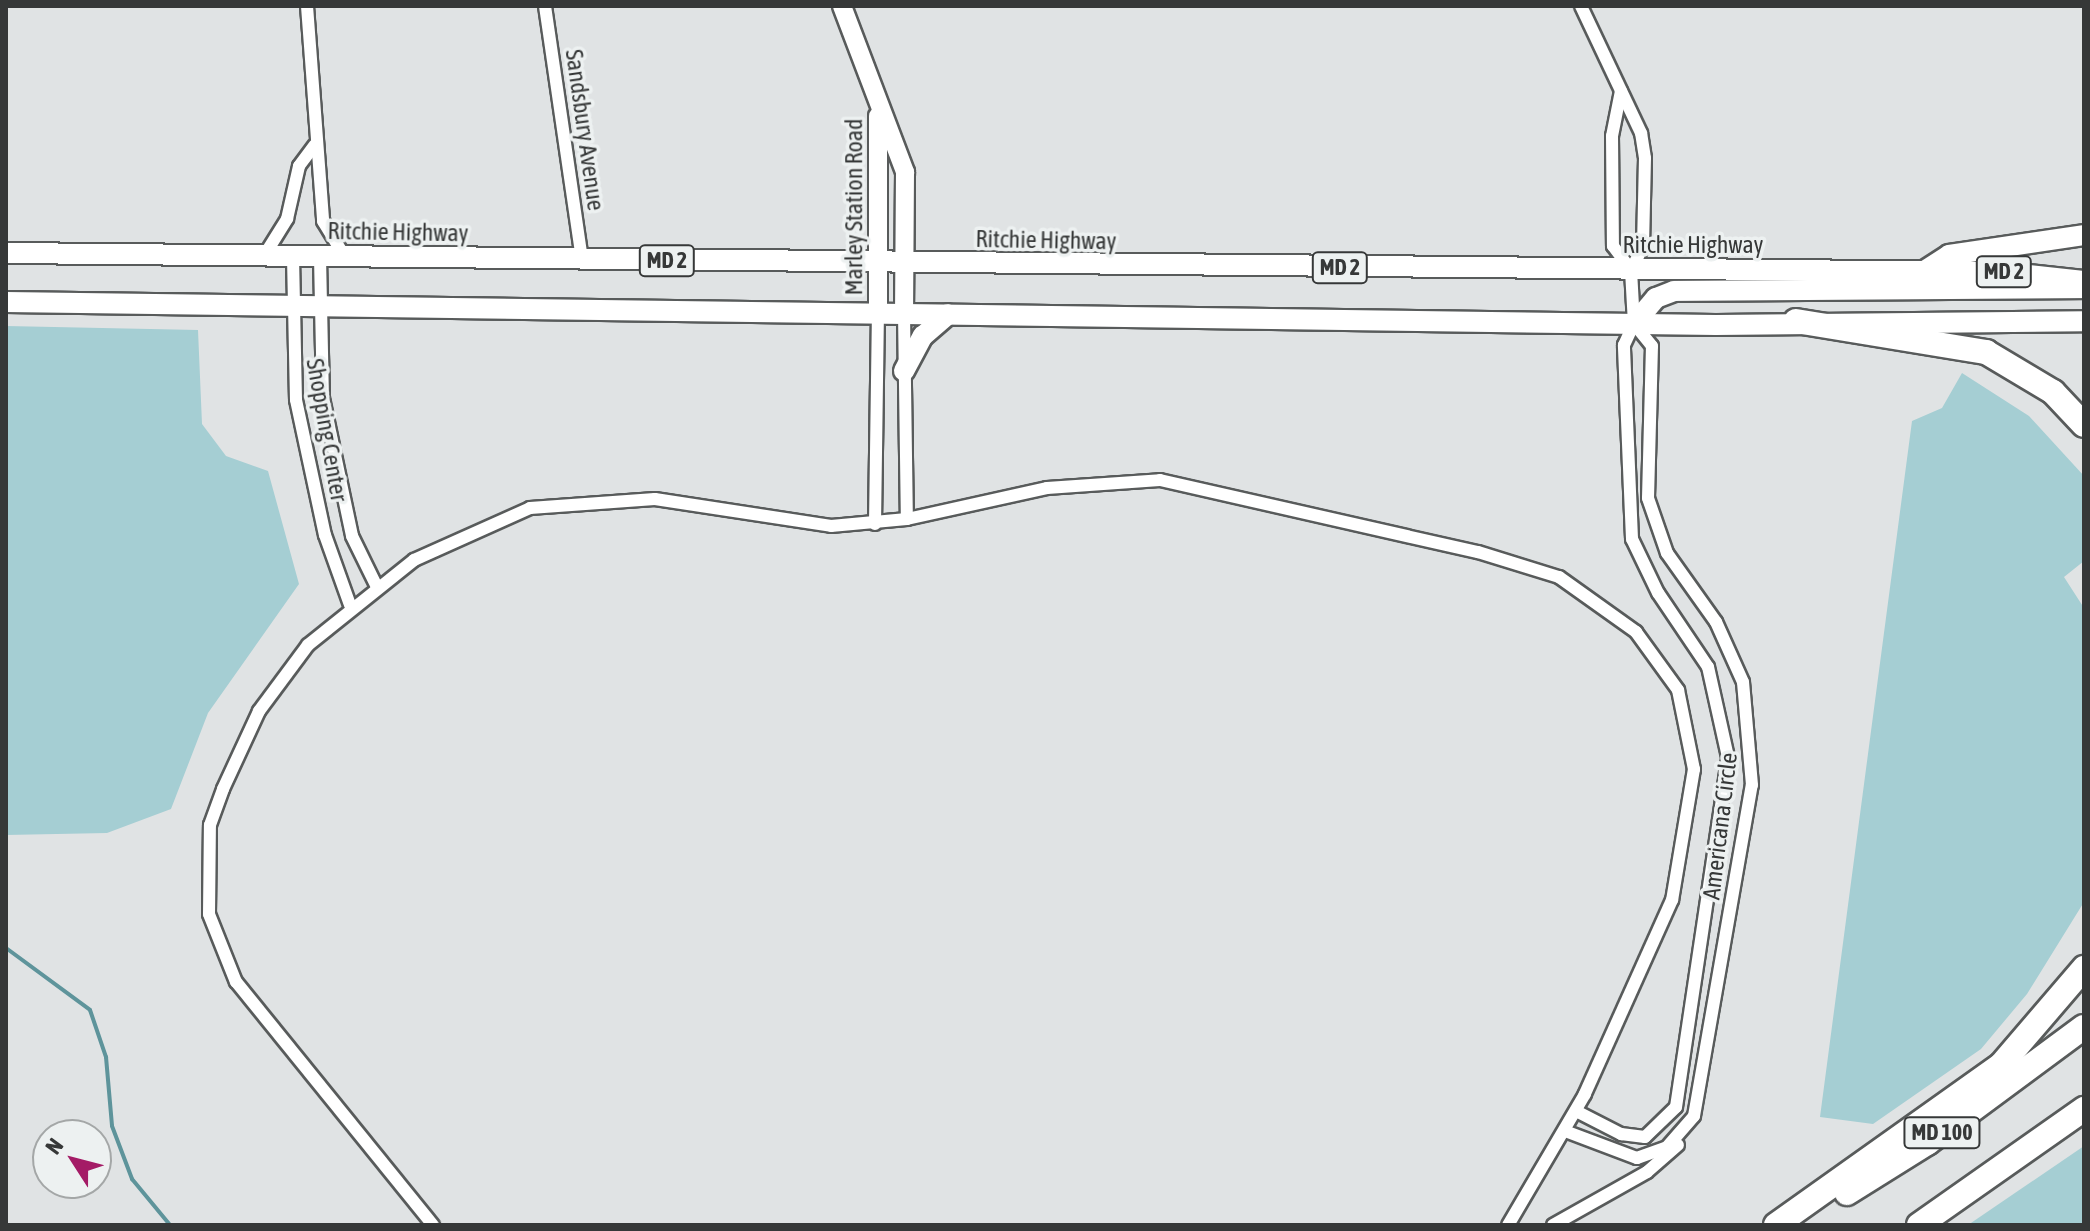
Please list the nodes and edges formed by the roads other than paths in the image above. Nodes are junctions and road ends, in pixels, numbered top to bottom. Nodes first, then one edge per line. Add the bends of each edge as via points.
1 (307, 6) edge
2 (545, 6) edge
3 (842, 6) edge
4 (1581, 6) edge
5 (1621, 91) junction
6 (878, 102) junction
7 (315, 145) junction
8 (2084, 235) edge
9 (6, 253) edge
10 (264, 256) junction
11 (293, 257) junction
12 (320, 257) junction
13 (345, 257) junction
14 (582, 260) junction
15 (878, 262) junction
16 (905, 263) junction
17 (1631, 270) junction
18 (1923, 272) junction
19 (2084, 281) edge
20 (2084, 288) edge
21 (6, 302) edge
22 (290, 305) junction
23 (318, 306) junction
24 (878, 313) junction
25 (904, 313) junction
26 (948, 314) junction
27 (1796, 321) junction
28 (2084, 321) edge
29 (1634, 324) junction
30 (904, 371) junction
31 (2084, 425) edge
32 (907, 519) junction
33 (875, 524) junction
34 (376, 585) junction
35 (350, 605) junction
36 (2084, 968) edge
37 (2084, 1027) edge
38 (2084, 1109) edge
39 (1576, 1111) junction
40 (1694, 1116) junction
41 (1565, 1131) junction
42 (433, 1225) edge
43 (1508, 1225) edge
44 (1553, 1225) edge
45 (1776, 1225) edge
46 (1791, 1225) edge
47 (1919, 1225) edge

1 - 7 street
2 - 14 street, Sandsbury Avenue
3 - 6 main road, Marley Station Road
4 - 5 street, Americana Circle
5 - 17 street, Americana Circle via 1612,136 1613,246
5 - 17 street, Americana Circle via 1645,158 1643,246
6 - 15 main road, Marley Station Road
6 - 16 main road, Marley Station Road via 905,172
7 - 10 street via 299,166 287,219
7 - 13 street via 323,160 323,221
8 - 18 main road via 1949,255
9 - 10 main road, Ritchie Highway / MD 2
10 - 11 main road, Ritchie Highway / MD 2
11 - 12 main road, Ritchie Highway / MD 2
11 - 22 street, Shopping Center
12 - 13 main road, Ritchie Highway / MD 2
12 - 23 street, Shopping Center
13 - 14 main road, Ritchie Highway / MD 2
14 - 15 main road, Ritchie Highway / MD 2
15 - 16 main road, Ritchie Highway / MD 2
15 - 24 main road, Marley Station Road
16 - 17 main road, Ritchie Highway / MD 2
16 - 25 main road, Marley Station Road
17 - 18 main road, Ritchie Highway / MD 2
17 - 29 street, Americana Circle
18 - 19 main road, Ritchie Highway / MD 2
20 - 29 main road via 1674,291 1656,298
21 - 22 main road, MD 2
22 - 23 main road, MD 2
22 - 35 street, Shopping Center via 299,415 325,535
23 - 24 main road, MD 2
23 - 34 street, Shopping Center via 333,451 352,536
24 - 25 main road, MD 2
24 - 33 street
25 - 26 main road, MD 2
25 - 30 street
26 - 29 main road, MD 2
26 - 30 main road via 923,336
27 - 28 main road, MD 2
27 - 29 main road, MD 2
27 - 31 highway via 1986,352 2053,392
29 - 39 street, Americana Circle via 1624,345 1632,539 1658,593 1708,667 1724,721 1727,785 1676,1107 1645,1137 1621,1134
29 - 40 street, Americana Circle via 1652,346 1648,498 1655,527 1732,651 1754,752
30 - 32 street
32 - 33 street
32 - 39 street via 1047,488 1122,481 1202,485 1526,565 1615,612 1678,690 1691,735 1692,797 1672,900
33 - 34 street via 781,523 655,499 573,500 489,520
34 - 35 street
35 - 42 street via 279,680 238,750 210,825 209,914 236,982
36 - 45 highway via 2001,1065
37 - 46 highway, MD 100 via 1927,1143
38 - 47 highway, MD 100
39 - 41 street
40 - 41 street via 1667,1147 1637,1158
40 - 44 street via 1665,1159
41 - 43 street

